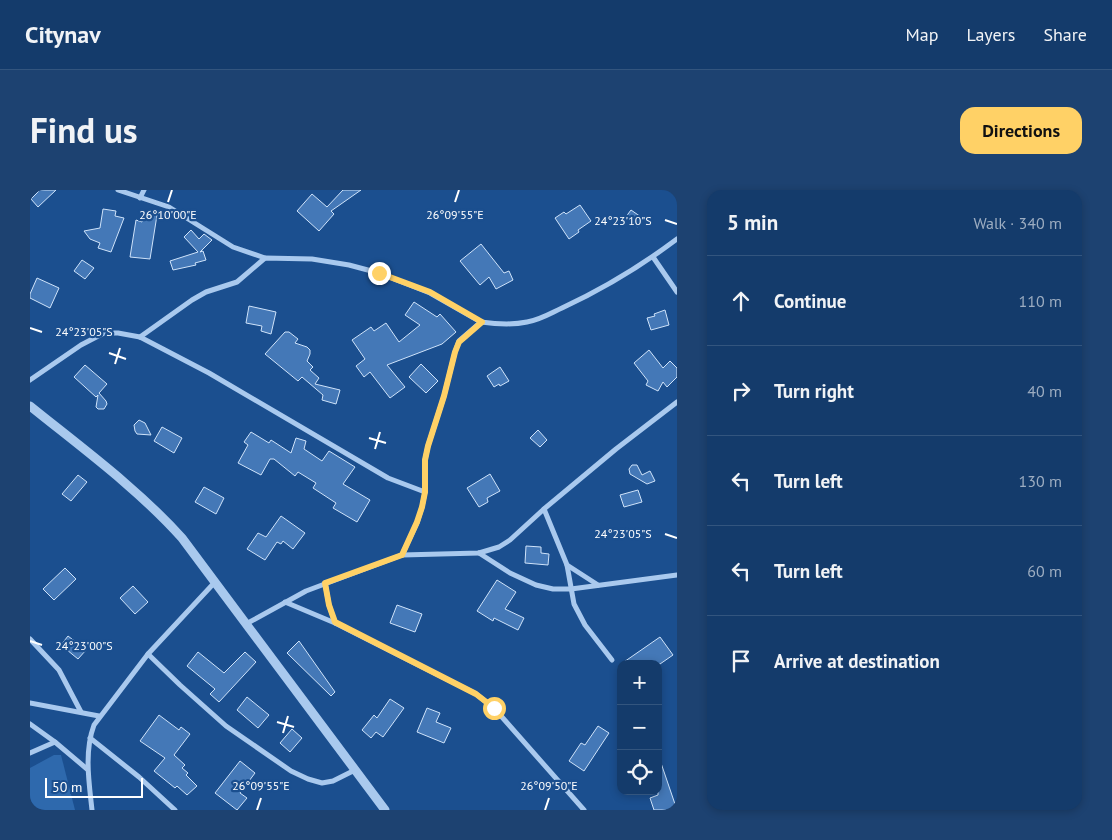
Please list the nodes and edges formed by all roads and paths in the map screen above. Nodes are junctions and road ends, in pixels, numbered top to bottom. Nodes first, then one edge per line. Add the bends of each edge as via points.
1 (118, 190) edge
2 (144, 190) edge
3 (140, 198) junction
4 (677, 239) edge
5 (653, 257) junction
6 (265, 258) junction
7 (677, 292) edge
8 (482, 322) junction
9 (140, 337) junction
10 (30, 380) edge
11 (677, 402) edge
12 (30, 406) edge
13 (425, 492) junction
14 (544, 509) junction
15 (479, 553) junction
16 (402, 555) junction
17 (567, 565) junction
18 (677, 575) edge
19 (215, 582) junction
20 (325, 583) junction
21 (598, 585) junction
22 (571, 589) junction
23 (285, 602) junction
24 (335, 622) junction
25 (246, 624) junction
26 (30, 639) edge
27 (148, 654) junction
28 (612, 660) dead end
29 (30, 704) edge
30 (81, 712) junction
31 (99, 716) junction
32 (30, 724) edge
33 (90, 738) junction
34 (55, 742) junction
35 (30, 753) edge
36 (88, 769) junction
37 (355, 770) junction
38 (92, 810) edge
39 (175, 810) edge
40 (385, 810) edge
41 (584, 810) edge

1 - 3 street
2 - 3 street
3 - 6 street via 169,207 217,239
4 - 5 street
5 - 7 street
5 - 8 street via 584,298 536,320 525,323
6 - 8 street via 312,259 379,273 430,292
6 - 9 street via 237,282 206,292
8 - 13 street via 459,342 455,352 425,460
9 - 10 street via 118,332 104,333
9 - 13 street via 209,373 388,478
11 - 14 street
12 - 19 street via 158,511
13 - 16 street via 417,522
14 - 15 street via 510,540
14 - 17 street
15 - 16 street
15 - 22 street via 510,574 536,585
16 - 20 street
17 - 21 street
17 - 22 street
18 - 21 street
19 - 25 street
19 - 27 street
20 - 23 street
20 - 24 street
21 - 22 street
22 - 28 street via 574,604 585,625
23 - 24 street
23 - 25 street
24 - 41 street via 476,694 494,708
25 - 37 street
26 - 30 street via 59,670
27 - 31 street
27 - 37 street via 226,726 291,771 322,783
29 - 30 street
30 - 31 street
31 - 33 street
32 - 34 street
33 - 36 street
33 - 39 street via 139,776
34 - 35 street
34 - 36 street
36 - 38 street
37 - 40 street

